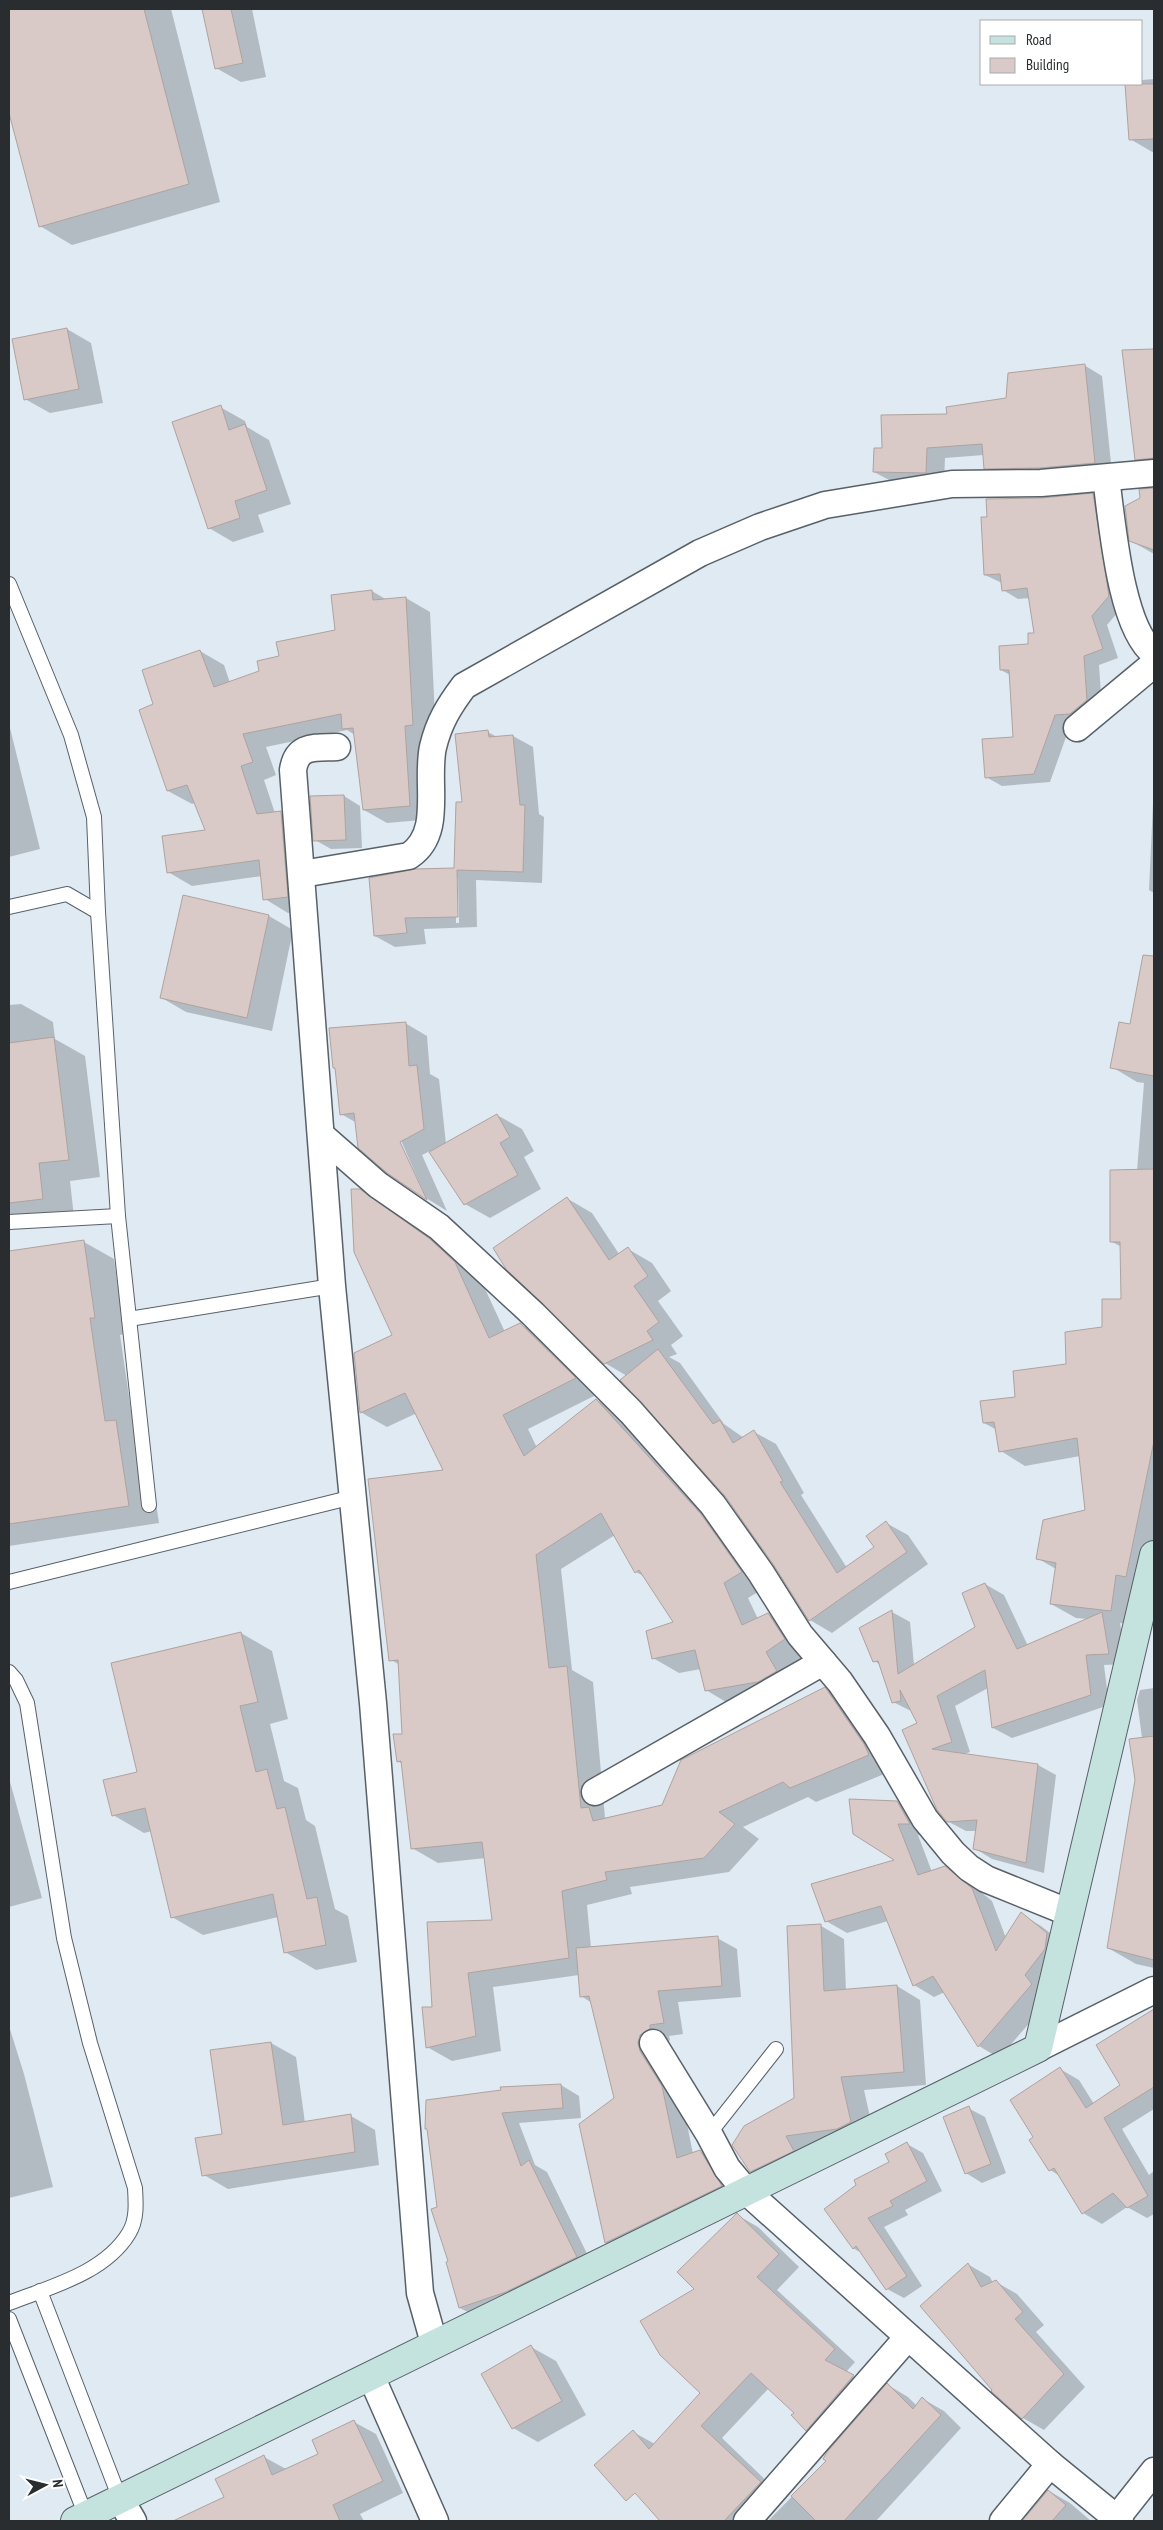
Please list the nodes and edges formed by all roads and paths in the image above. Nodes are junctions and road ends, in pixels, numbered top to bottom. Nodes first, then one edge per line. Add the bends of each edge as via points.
1 (1154, 473) edge
2 (1106, 478) junction
3 (9, 584) edge
4 (1154, 653) edge
5 (1154, 664) edge
6 (1076, 728) dead end
7 (337, 747) dead end
8 (302, 874) junction
9 (9, 907) edge
10 (98, 912) junction
11 (322, 1136) junction
12 (118, 1216) junction
13 (9, 1222) edge
14 (332, 1286) junction
15 (129, 1319) junction
16 (353, 1497) junction
17 (149, 1505) dead end
18 (1154, 1555) edge
19 (9, 1582) edge
20 (823, 1662) junction
21 (9, 1672) edge
22 (595, 1792) dead end
23 (1070, 1914) junction
24 (1154, 1990) edge
25 (653, 2043) dead end
26 (1038, 2048) junction
27 (776, 2049) dead end
28 (709, 2134) junction
29 (746, 2191) junction
30 (40, 2291) junction
31 (9, 2304) edge
32 (9, 2319) edge
33 (908, 2337) junction
34 (434, 2343) junction
35 (372, 2376) junction
36 (1050, 2464) junction
37 (1154, 2471) edge
38 (126, 2510) edge
39 (80, 2518) edge
40 (1118, 2520) edge
41 (435, 2521) edge
42 (746, 2521) edge
43 (1003, 2521) edge

1 - 2 street
2 - 4 street via 1128,607 1143,640
2 - 8 street via 952,484 825,505 760,527 700,553 464,686 444,713 433,749 430,811 426,838 420,848 409,856
3 - 10 lane via 71,735 94,817
5 - 6 street
7 - 8 street via 312,748 295,759 293,770
8 - 11 street
9 - 10 lane via 68,894
10 - 12 lane
11 - 14 street
11 - 20 street via 378,1185 440,1228 533,1314 631,1412 713,1505 800,1635
12 - 13 lane
12 - 15 lane
14 - 15 lane
14 - 16 street
15 - 17 lane
16 - 19 lane
16 - 34 street via 374,1703 420,2294
18 - 23 street
20 - 22 street
20 - 23 street via 877,1736 925,1819 953,1853 986,1879
21 - 30 lane via 27,1703 66,1948 90,2042 135,2188 136,2213 130,2232 117,2248 94,2267
23 - 26 street
24 - 26 street
25 - 28 street
26 - 29 street
27 - 28 lane
28 - 29 street via 727,2168
29 - 33 street
29 - 34 street
30 - 31 lane
30 - 38 lane
32 - 39 lane
33 - 36 street
33 - 42 street
34 - 35 street
35 - 38 street
35 - 41 street
36 - 40 street
36 - 43 street
37 - 40 street
38 - 39 street

